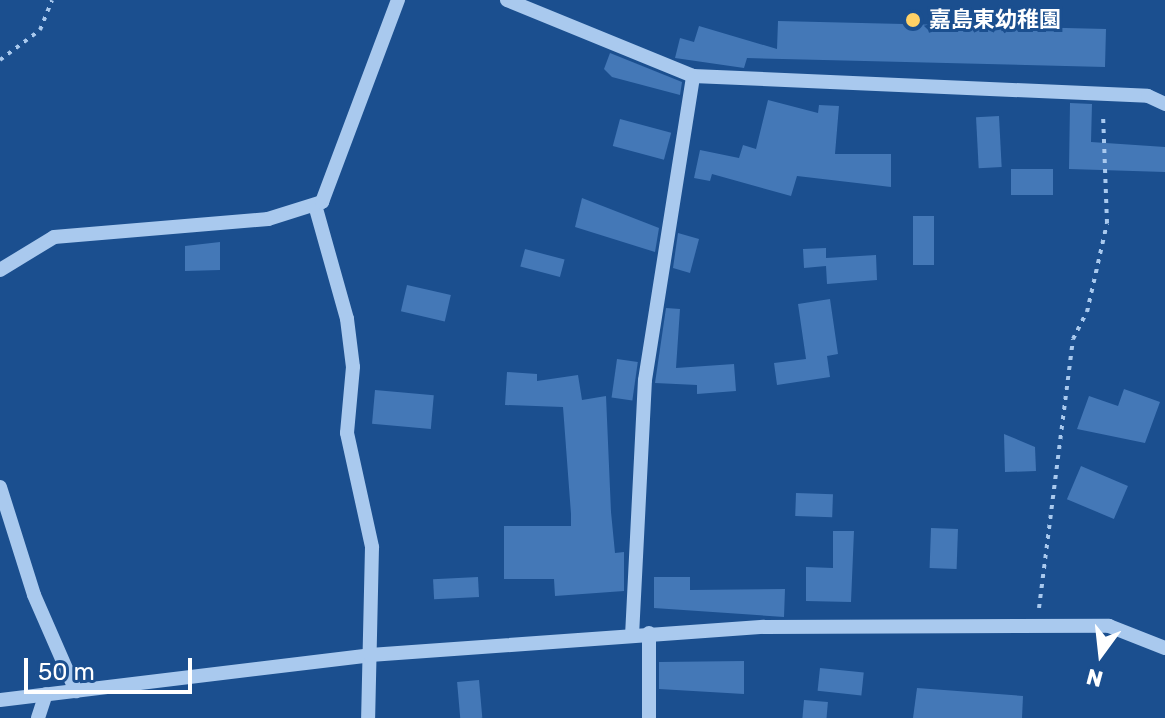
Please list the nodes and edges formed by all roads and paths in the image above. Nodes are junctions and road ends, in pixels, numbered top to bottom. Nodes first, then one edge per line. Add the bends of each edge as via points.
1 (52, 0) edge
2 (398, 0) edge
3 (507, 0) edge
4 (0, 60) edge
5 (693, 76) junction
6 (1100, 95) junction
7 (1165, 104) edge
8 (315, 205) junction
9 (0, 270) edge
10 (0, 487) edge
11 (1035, 626) junction
12 (649, 633) junction
13 (632, 636) junction
14 (1165, 648) edge
15 (370, 655) junction
16 (76, 691) junction
17 (46, 694) junction
18 (0, 700) edge
19 (38, 718) edge
20 (368, 718) edge
21 (649, 718) edge

1 - 4 path via 40,30
2 - 8 street via 361,114
3 - 5 street
5 - 6 street
5 - 13 street via 645,380
6 - 7 street
6 - 11 path via 1109,159 1107,223 1087,312 1073,339
8 - 9 street via 268,219 54,237
8 - 15 street via 347,319 347,433 372,547
10 - 16 street via 34,595
11 - 12 street
11 - 14 street via 1109,626
12 - 13 street
12 - 21 street
13 - 15 street
15 - 16 street
15 - 20 street
16 - 17 street
17 - 18 street
17 - 19 street

